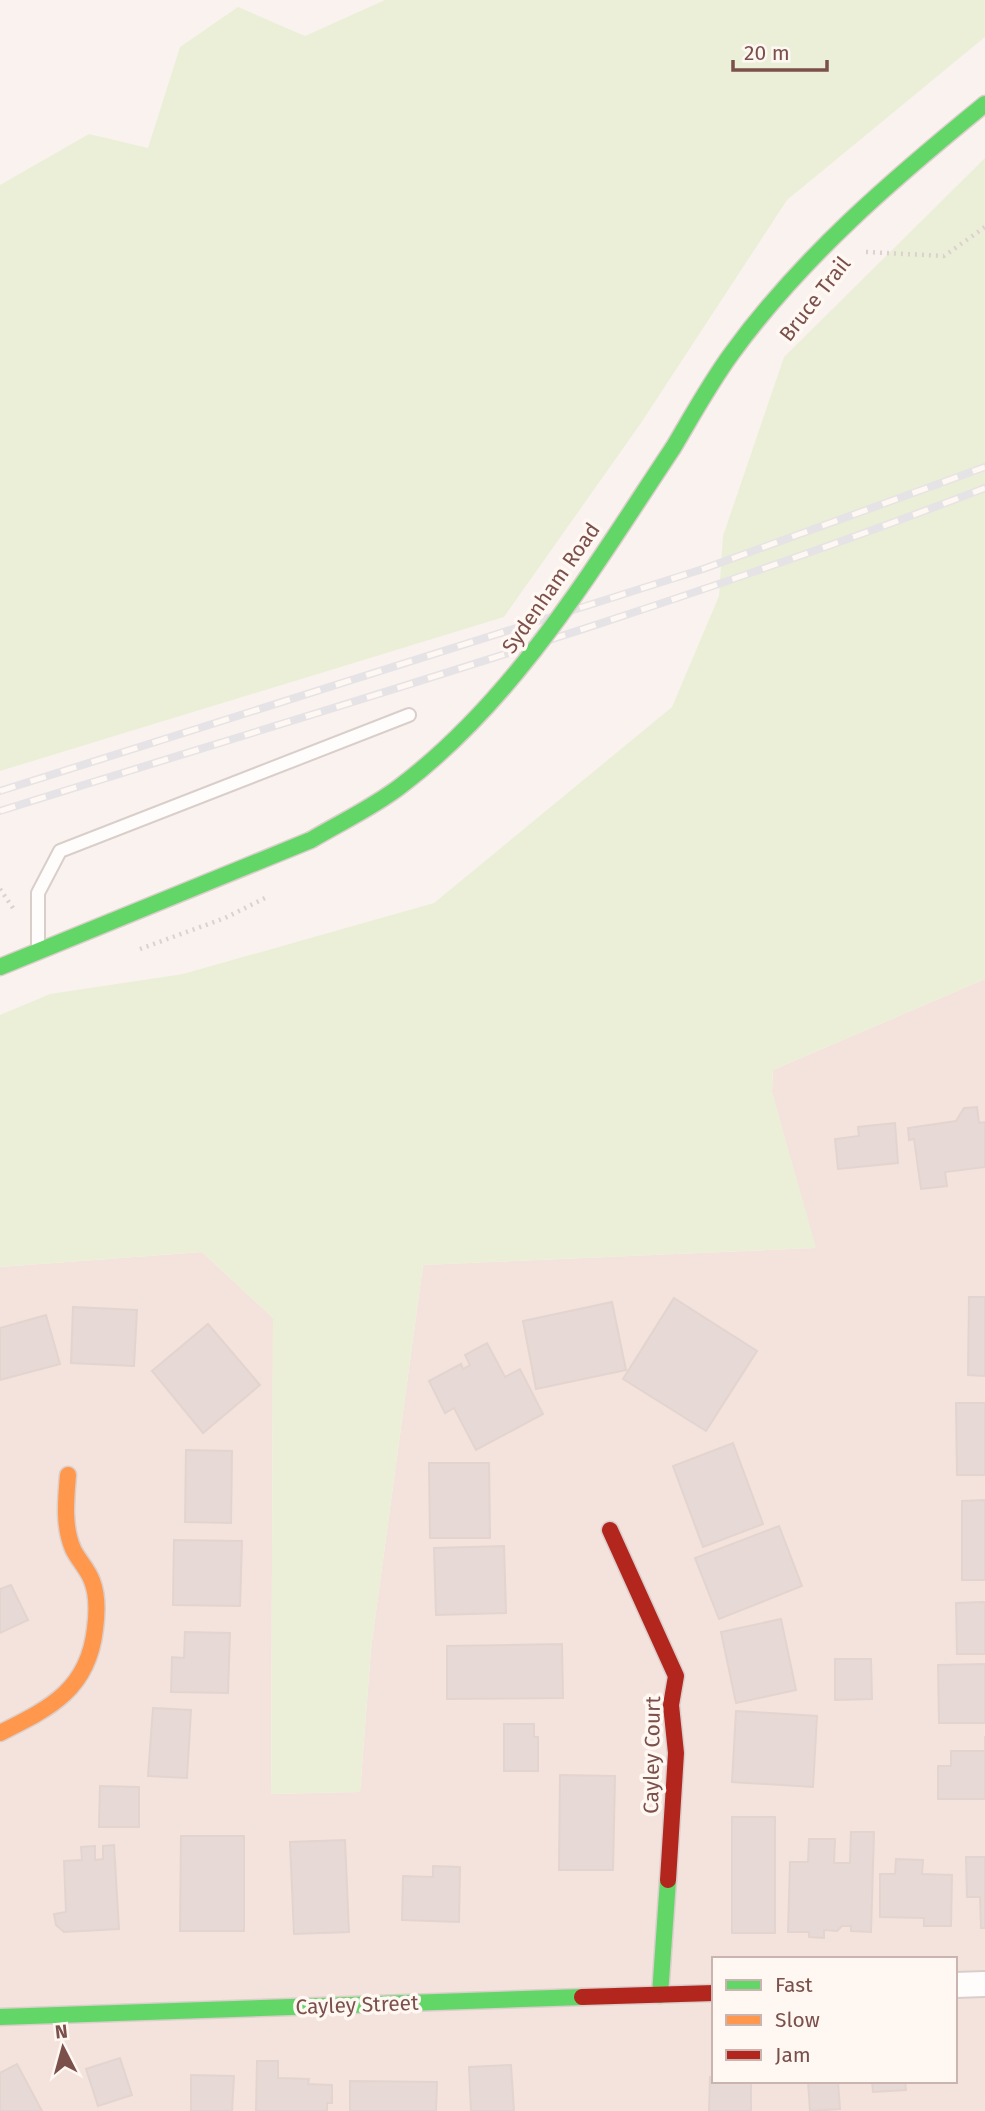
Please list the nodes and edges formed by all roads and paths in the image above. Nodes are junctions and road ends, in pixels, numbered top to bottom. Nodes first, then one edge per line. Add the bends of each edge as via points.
1 (985, 104) edge
2 (985, 226) edge
3 (864, 252) dead end
4 (409, 715) dead end
5 (37, 951) junction
6 (0, 967) edge
7 (68, 1475) dead end
8 (610, 1530) dead end
9 (0, 1733) edge
10 (985, 1984) edge
11 (957, 1985) edge
12 (712, 1993) edge
13 (660, 1995) junction
14 (0, 2017) edge

1 - 5 street, Sydenham Road, bridge via 826,241 733,353 535,652 473,723 402,785 312,840
2 - 3 path, Bruce Trail via 944,256
4 - 5 lane via 60,851 38,894
5 - 6 street, Sydenham Road
7 - 9 street via 65,1515 73,1547 94,1585 95,1643 73,1690
8 - 13 street, Cayley Court via 676,1676 671,1705 676,1753
10 - 11 street
12 - 13 street, Cayley Street
13 - 14 street, Cayley Street

